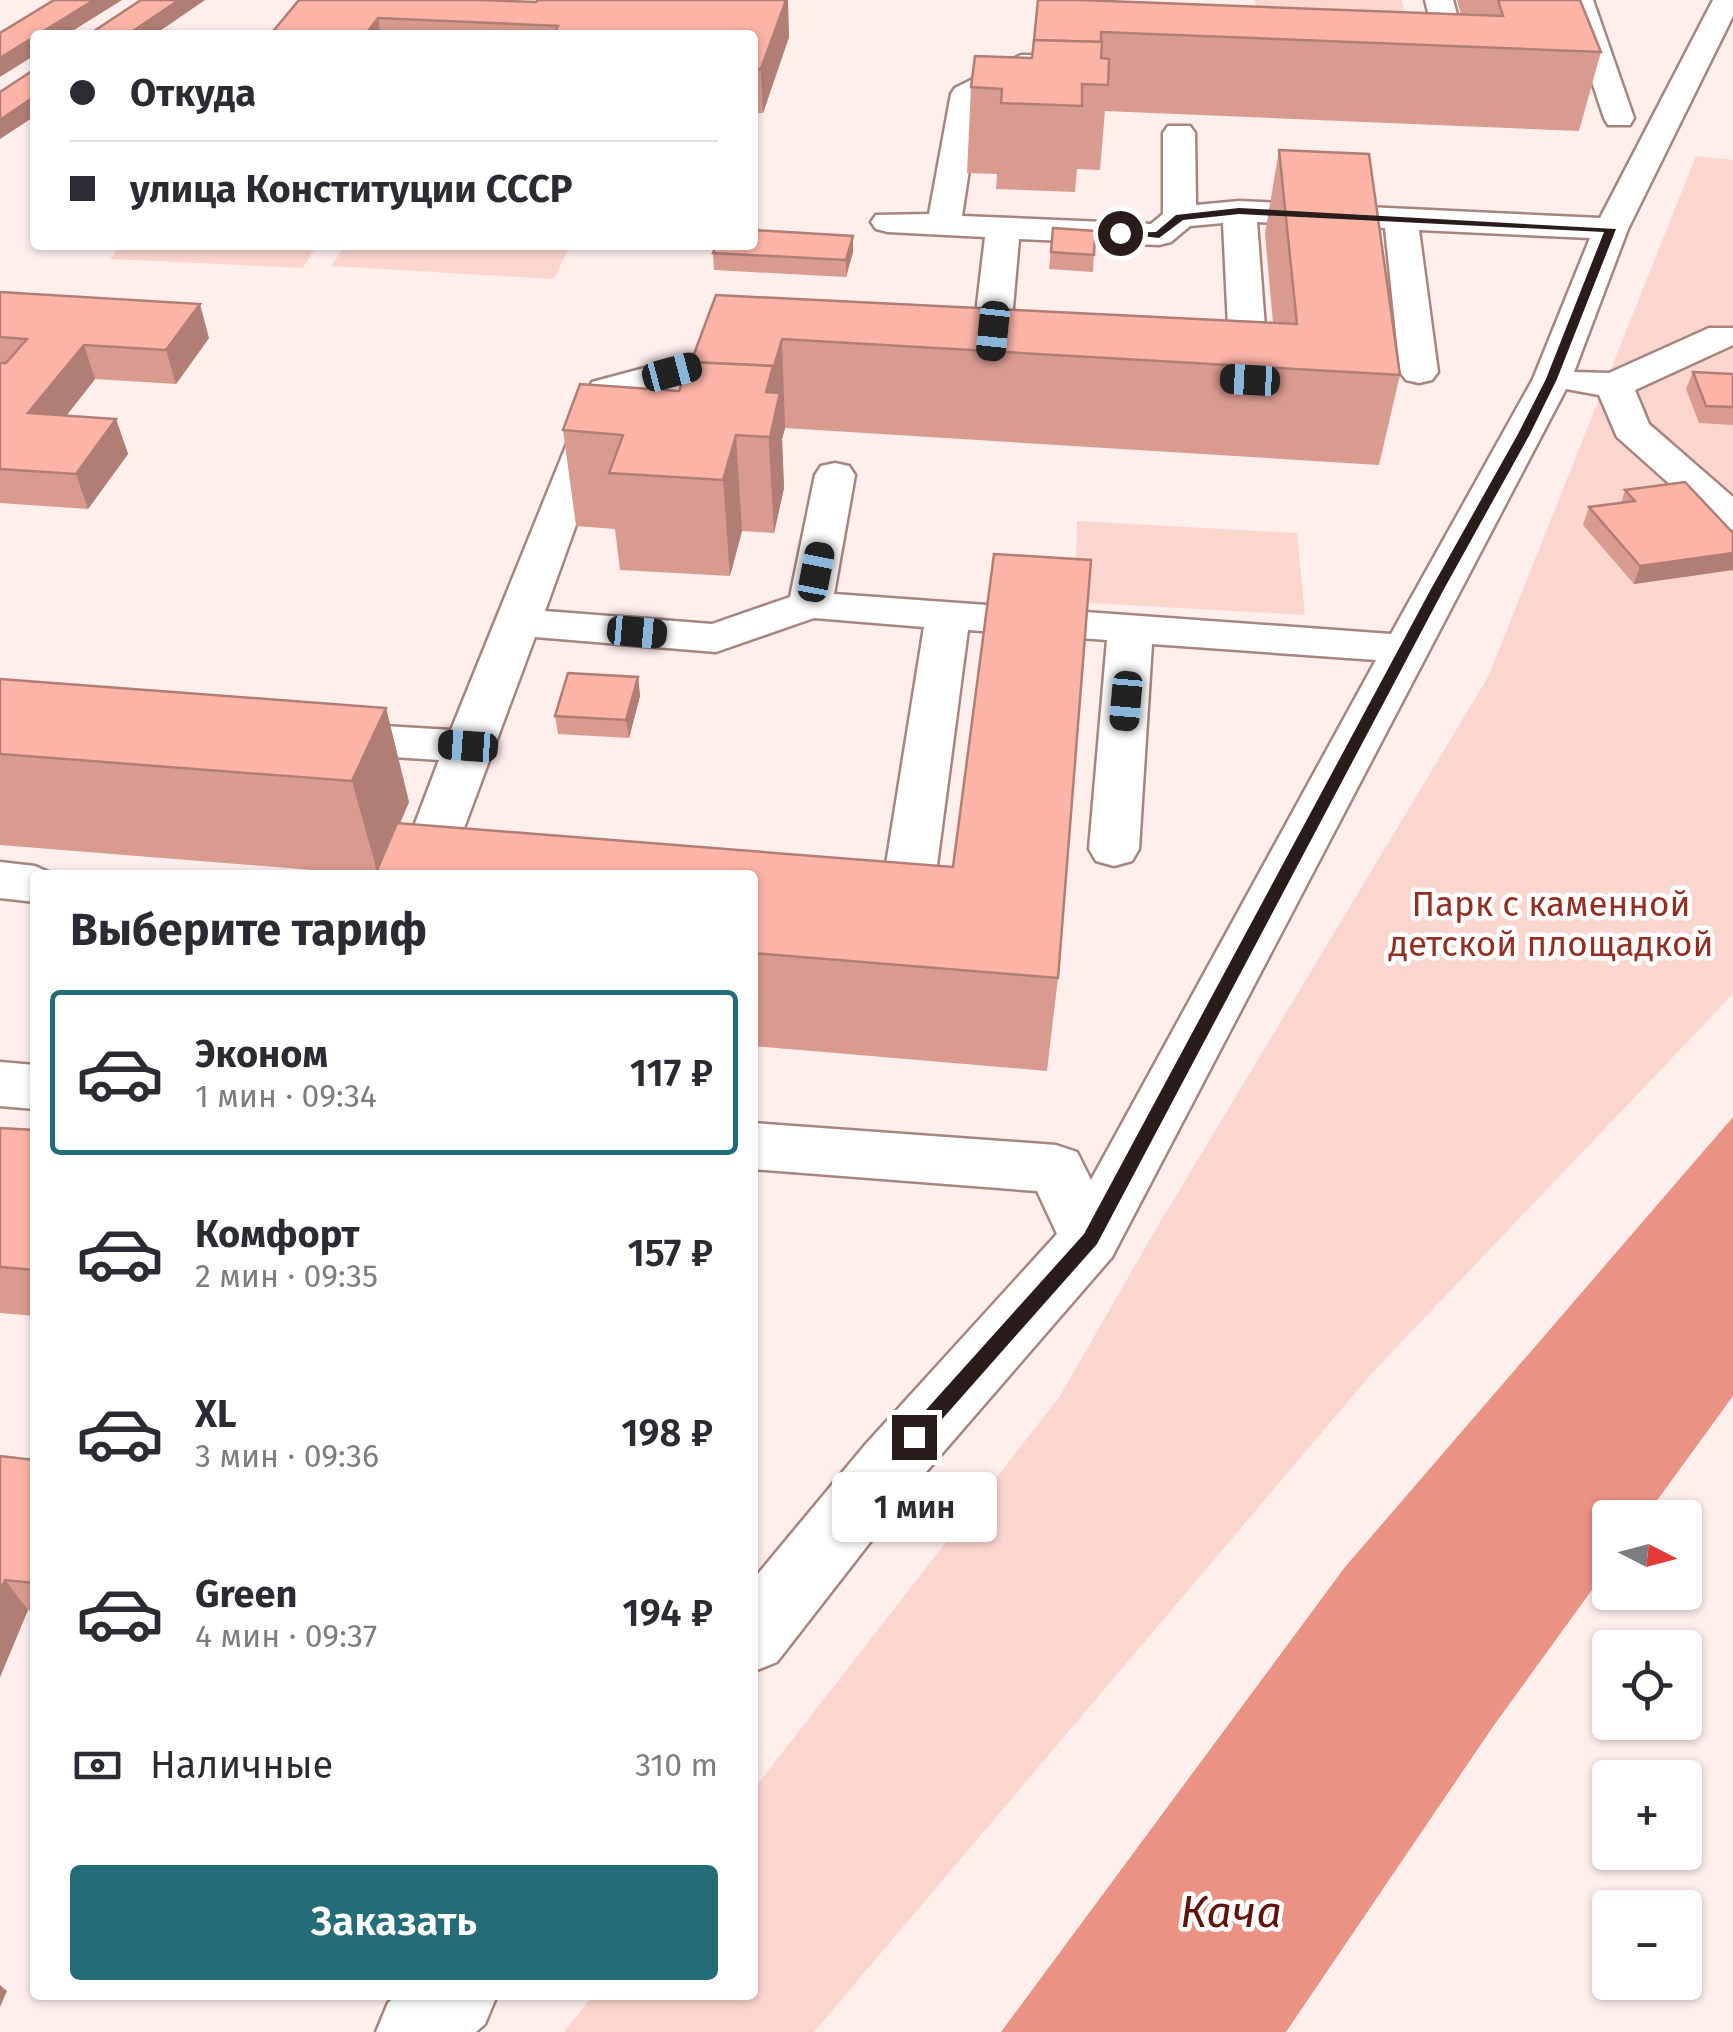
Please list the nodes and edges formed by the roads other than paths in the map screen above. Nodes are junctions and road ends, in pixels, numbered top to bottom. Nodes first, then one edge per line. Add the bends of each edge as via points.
1 (1439, 0) edge
2 (1579, 0) edge
3 (1727, 0) edge
4 (1067, 62) edge
5 (1422, 78) edge
6 (1618, 118) dead end
7 (1179, 134) dead end
8 (1239, 211) junction
9 (1180, 217) junction
10 (1401, 217) junction
11 (888, 222) dead end
12 (944, 225) junction
13 (1004, 228) junction
14 (1610, 229) junction
15 (1722, 336) dead end
16 (796, 356) edge
17 (989, 365) edge
18 (1419, 372) dead end
19 (1194, 377) edge
20 (1552, 379) junction
21 (1614, 385) junction
22 (835, 474) dead end
23 (1733, 518) edge
24 (810, 605) junction
25 (948, 614) junction
26 (519, 622) junction
27 (1131, 626) junction
28 (1408, 649) junction
29 (273, 734) edge
30 (468, 746) junction
31 (1114, 850) dead end
32 (421, 870) edge
33 (0, 880) edge
34 (30, 883) edge
35 (758, 892) edge
36 (0, 1084) edge
37 (30, 1087) edge
38 (758, 1146) edge
39 (1090, 1239) junction
40 (758, 1629) edge
41 (451, 2000) edge
42 (417, 2032) edge

1 - 5 street via 1460,80
2 - 6 street
3 - 14 street
4 - 12 street via 1031,61 966,94
7 - 9 street
8 - 9 street
8 - 10 street
8 - 19 street via 1250,380
9 - 13 street via 1159,235
10 - 14 street
10 - 18 street
11 - 12 street
12 - 13 street
13 - 17 street
14 - 20 street
15 - 21 street
16 - 26 street via 738,354 606,390
20 - 21 street
20 - 28 street
21 - 23 street via 1631,429
22 - 24 street
24 - 25 street
24 - 26 street via 716,638
25 - 27 street
25 - 35 street via 906,903
26 - 30 street
27 - 28 street
27 - 31 street
28 - 39 street
29 - 30 street
30 - 32 street
33 - 34 street
36 - 37 street
38 - 39 street via 1056,1169
39 - 40 street via 888,1466
41 - 42 street

